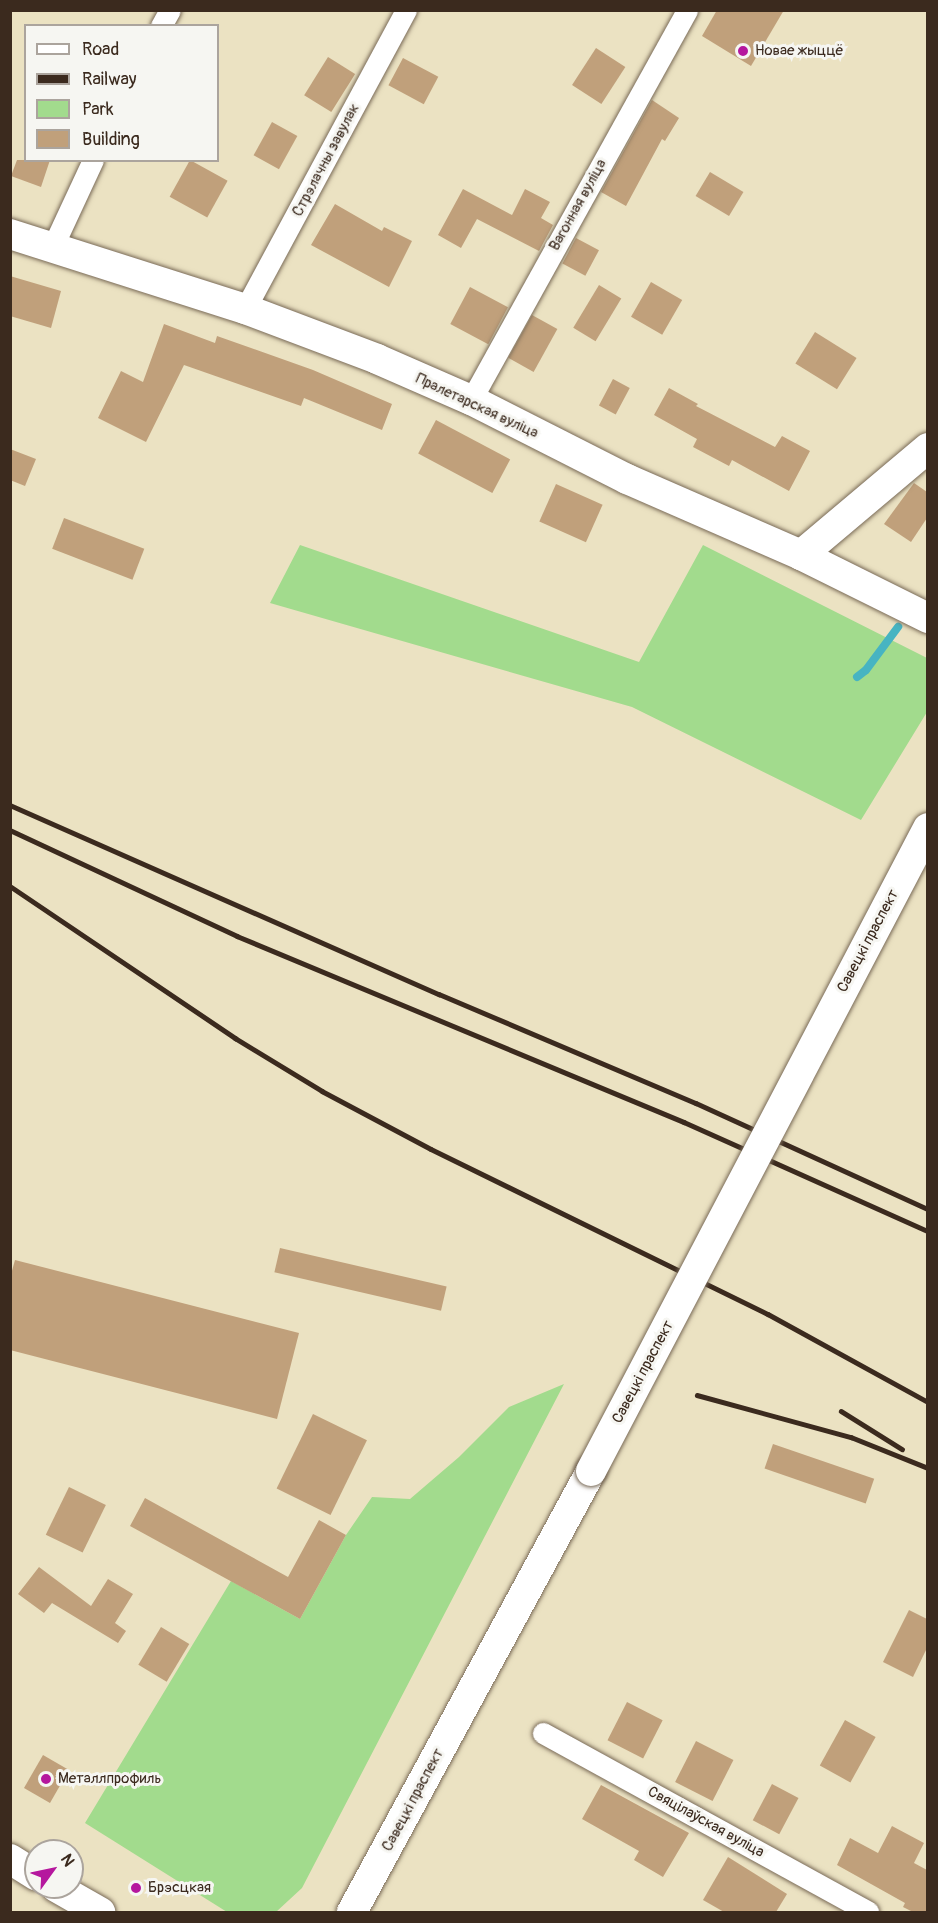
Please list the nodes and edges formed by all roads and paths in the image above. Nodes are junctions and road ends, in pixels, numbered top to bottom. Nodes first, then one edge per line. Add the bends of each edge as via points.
1 (170, 10) edge
2 (406, 10) edge
3 (687, 10) edge
4 (162, 24) edge
5 (92, 162) edge
6 (10, 234) edge
7 (53, 246) junction
8 (245, 309) junction
9 (471, 400) junction
10 (927, 448) edge
11 (801, 555) junction
12 (927, 618) edge
13 (927, 828) edge
14 (543, 1733) dead end
15 (10, 1859) edge
16 (24, 1868) edge
17 (75, 1899) edge
18 (92, 1910) edge
19 (352, 1912) edge
20 (868, 1912) edge

1 - 4 street
2 - 8 street, Стрэлачны завулак
3 - 9 street, Вагонная вуліца
5 - 7 street
6 - 7 main road, Пралетарская вуліца
7 - 8 main road, Пралетарская вуліца
8 - 9 main road, Пралетарская вуліца
9 - 11 main road, Пралетарская вуліца via 627,479
10 - 11 main road
11 - 12 main road, Пралетарская вуліца
13 - 19 main road, Савецкі праспект, bridge via 591,1471
14 - 20 street, Свяцілаўская вуліца
15 - 16 main road
17 - 18 main road

